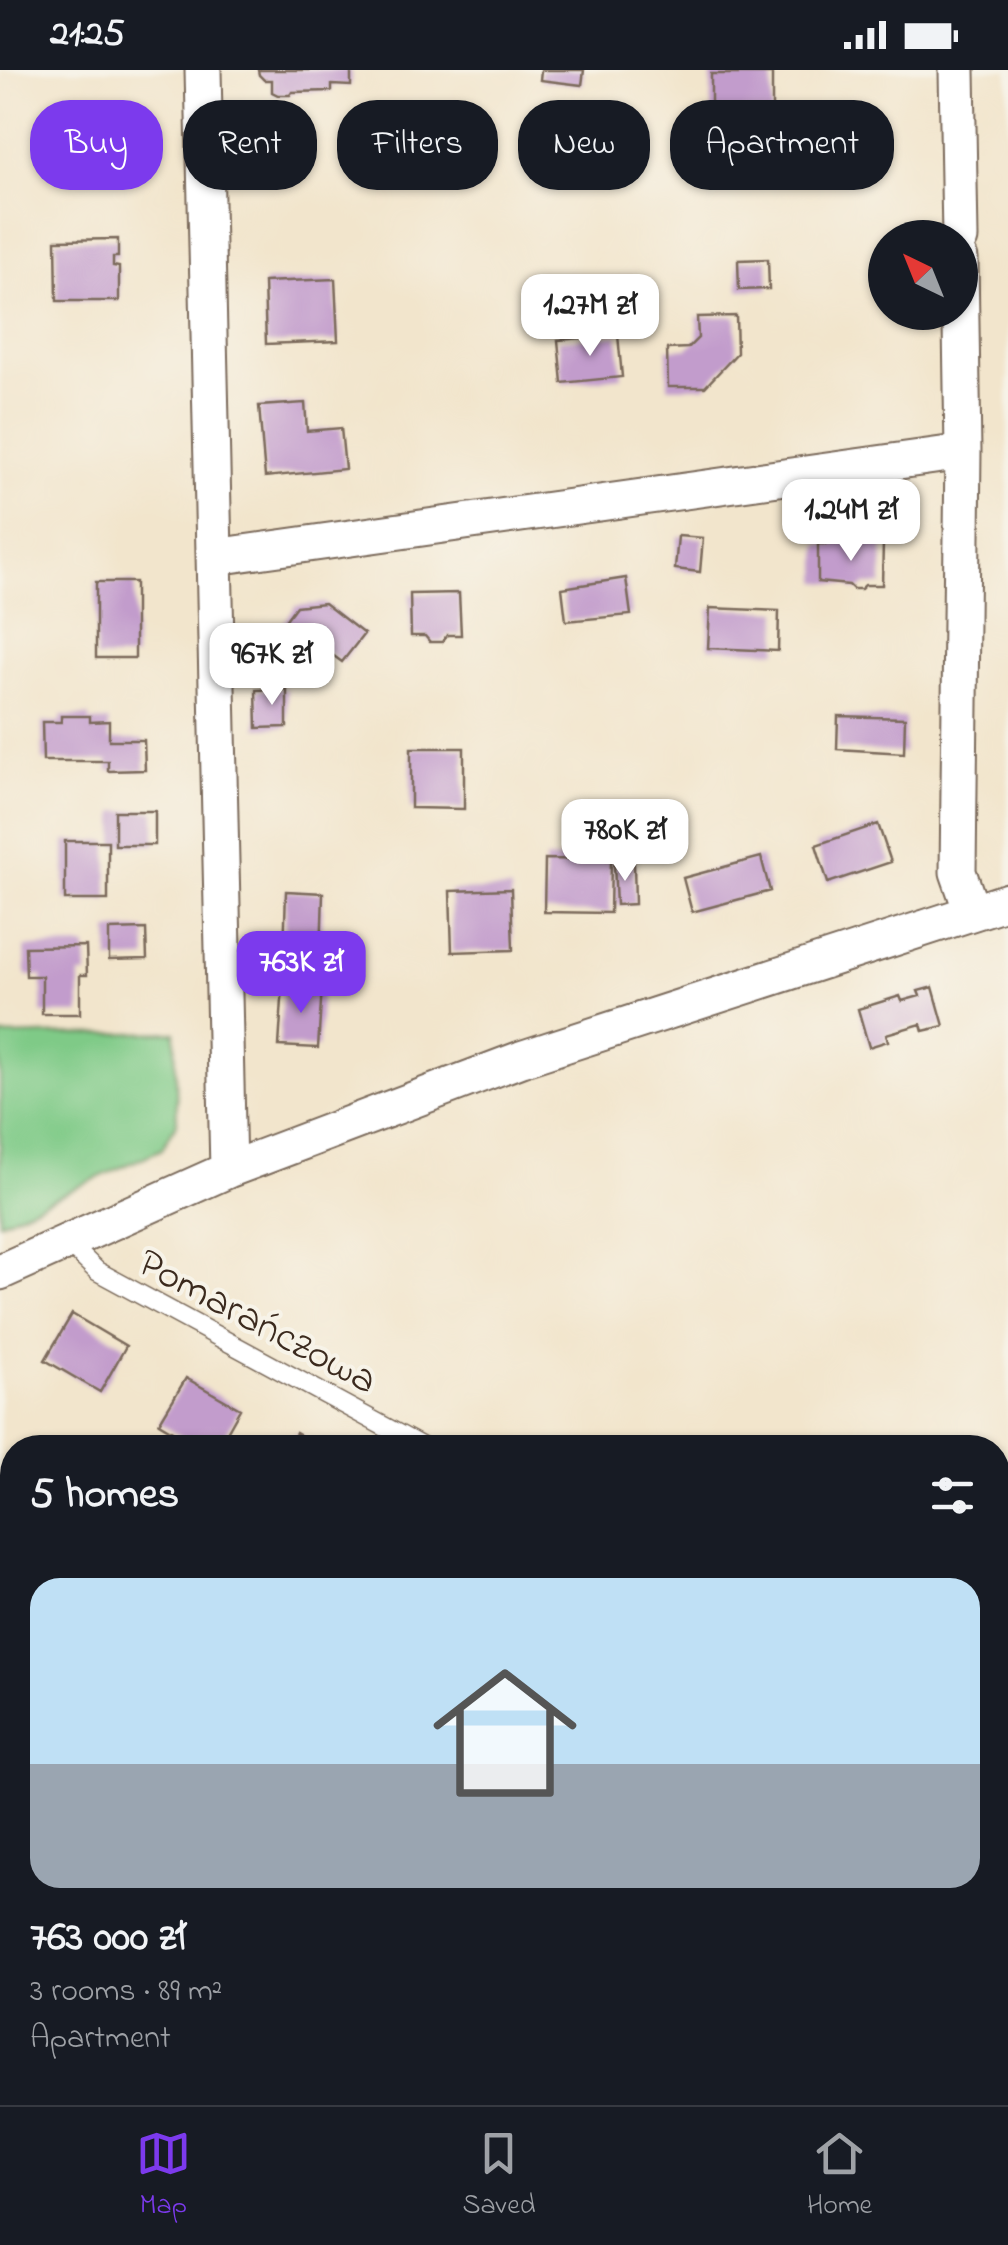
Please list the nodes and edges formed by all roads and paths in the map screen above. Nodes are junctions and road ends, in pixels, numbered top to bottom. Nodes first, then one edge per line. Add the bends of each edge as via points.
1 (203, 70) edge
2 (958, 70) edge
3 (960, 220) edge
4 (961, 330) edge
5 (962, 452) junction
6 (215, 558) junction
7 (1008, 901) edge
8 (972, 912) junction
9 (228, 1170) junction
10 (67, 1242) junction
11 (0, 1272) edge
12 (400, 1435) edge

1 - 6 street
2 - 3 street
4 - 5 street
5 - 6 street
5 - 8 street via 958,872
6 - 9 street
7 - 8 street
8 - 9 street via 521,1059
9 - 10 street
10 - 11 street
10 - 12 lane, Pomarańczowa via 96,1271

